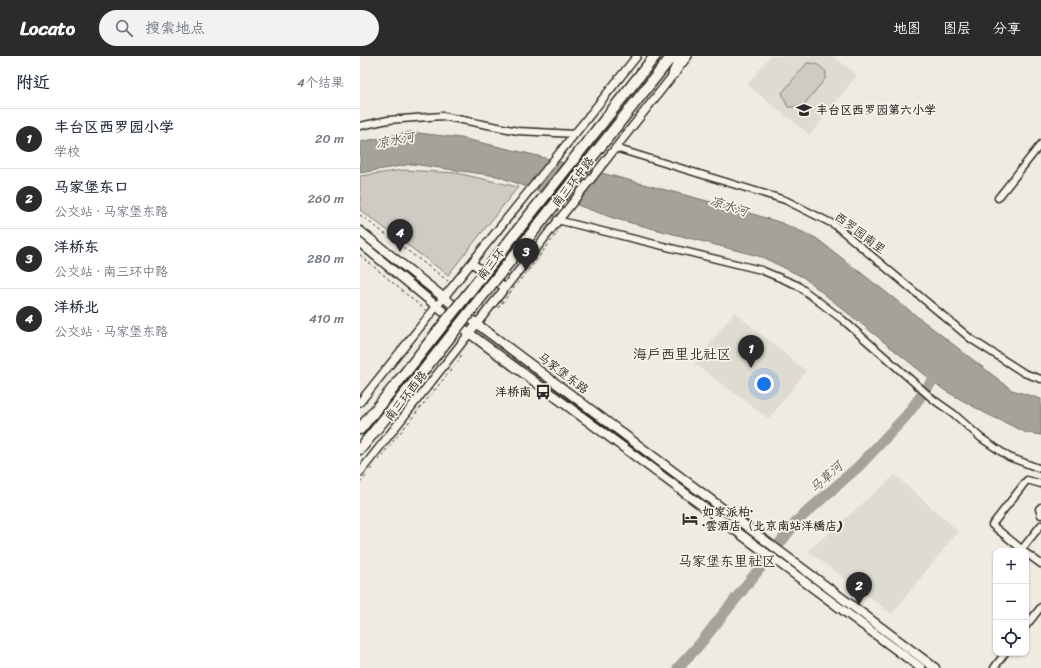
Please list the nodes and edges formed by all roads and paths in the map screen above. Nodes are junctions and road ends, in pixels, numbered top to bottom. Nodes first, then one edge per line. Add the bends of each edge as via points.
1 (637, 56) edge
2 (648, 56) edge
3 (655, 56) edge
4 (672, 56) edge
5 (682, 56) edge
6 (688, 56) edge
7 (674, 73) junction
8 (636, 81) junction
9 (360, 126) edge
10 (575, 134) junction
11 (1041, 144) edge
12 (615, 148) junction
13 (998, 198) dead end
14 (360, 215) edge
15 (557, 220) junction
16 (360, 231) edge
17 (360, 243) edge
18 (360, 255) edge
19 (472, 264) junction
20 (454, 286) junction
21 (505, 288) junction
22 (445, 297) junction
23 (437, 306) junction
24 (430, 315) junction
25 (477, 324) junction
26 (469, 333) junction
27 (1041, 379) edge
28 (360, 402) edge
29 (360, 429) edge
30 (360, 449) edge
31 (1041, 469) edge
32 (360, 472) edge
33 (1041, 484) edge
34 (1041, 507) edge
35 (1041, 515) edge
36 (1041, 525) edge
37 (750, 534) junction
38 (1020, 548) edge
39 (1026, 548) edge
40 (1029, 555) edge
41 (790, 564) junction
42 (1041, 564) edge
43 (1041, 607) edge
44 (1029, 622) edge
45 (1003, 656) edge
46 (921, 668) edge
47 (934, 668) edge
48 (994, 668) edge

1 - 10 street
2 - 8 highway
3 - 8 highway, 南三环
4 - 30 highway, 南三环, bridge
5 - 7 highway
6 - 7 street, 南三环中路
7 - 12 street, 南三环中路
8 - 29 highway, 南三环, bridge
9 - 10 street via 388,120 442,116 518,131
10 - 19 street
11 - 13 street
12 - 15 street, 南三环中路
12 - 27 street, 西罗园南里 via 785,200 835,225 971,339 1024,373
14 - 20 path
15 - 21 street, 南三环中路
15 - 31 street via 761,270 798,285 843,320 981,438 1009,457
16 - 22 main road, 马家堡东路
17 - 23 main road, 马家堡东路
18 - 24 path
19 - 20 street
19 - 21 street
20 - 22 street
21 - 25 street, 南三环中路
22 - 23 street
22 - 25 main road, 马家堡东路
23 - 24 street
23 - 26 main road, 马家堡东路
24 - 28 street
25 - 26 street, 南三环西路
25 - 37 main road, 马家堡东路
26 - 32 street, 南三环西路
26 - 37 main road, 马家堡东路
33 - 38 street via 1027,480 992,525
34 - 35 street
36 - 39 street
37 - 41 main road
40 - 42 street
41 - 46 main road
41 - 47 main road
43 - 44 street
45 - 48 street

